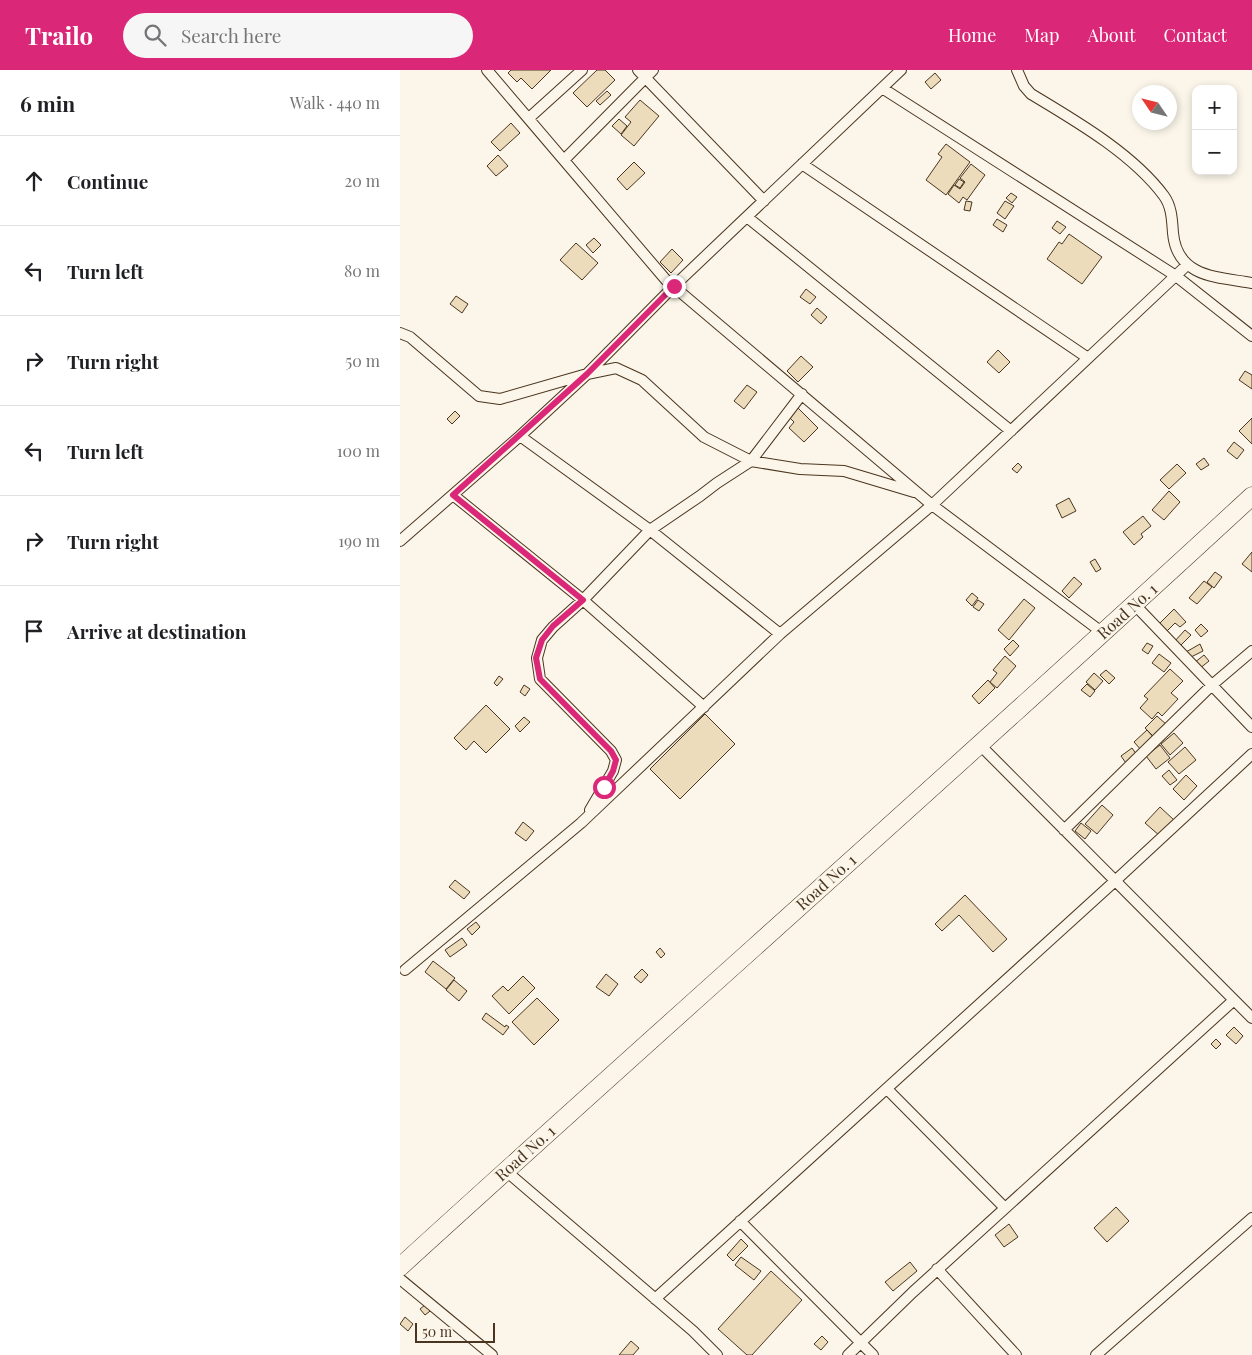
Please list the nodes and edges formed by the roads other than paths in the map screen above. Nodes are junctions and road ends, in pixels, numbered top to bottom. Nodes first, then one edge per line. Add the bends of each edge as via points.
1 (488, 70) edge
2 (582, 70) edge
3 (901, 70) edge
4 (1017, 70) edge
5 (646, 73) edge
6 (882, 88) junction
7 (529, 118) junction
8 (564, 160) junction
9 (802, 164) junction
10 (764, 201) junction
11 (747, 217) junction
12 (1187, 265) junction
13 (1176, 276) junction
14 (1252, 283) edge
15 (674, 286) junction
16 (400, 333) edge
17 (1252, 336) edge
18 (1088, 358) junction
19 (587, 374) junction
20 (802, 394) junction
21 (1012, 431) junction
22 (520, 436) junction
23 (751, 462) junction
24 (919, 494) junction
25 (453, 495) junction
26 (1252, 496) edge
27 (932, 505) junction
28 (650, 530) junction
29 (400, 541) edge
30 (583, 600) junction
31 (1134, 605) junction
32 (1103, 633) junction
33 (780, 634) junction
34 (1252, 651) edge
35 (1212, 686) junction
36 (704, 707) junction
37 (1252, 727) edge
38 (979, 744) junction
39 (1252, 754) edge
40 (581, 823) junction
41 (1064, 830) junction
42 (1115, 881) junction
43 (405, 970) dead end
44 (1234, 1000) junction
45 (1252, 1018) edge
46 (887, 1089) junction
47 (506, 1171) junction
48 (1005, 1208) junction
49 (1252, 1218) edge
50 (740, 1221) junction
51 (400, 1267) edge
52 (937, 1270) junction
53 (400, 1279) edge
54 (655, 1299) junction
55 (861, 1342) junction
56 (492, 1355) edge
57 (717, 1355) edge
58 (848, 1355) edge
59 (873, 1355) edge
60 (1016, 1355) edge
61 (1096, 1355) edge

1 - 7 street
2 - 7 street
3 - 6 street
4 - 12 street via 1031,94 1086,128 1137,166 1165,197 1171,211 1173,238
5 - 8 street
5 - 10 street
6 - 9 street
6 - 13 street
7 - 8 street
8 - 15 street
9 - 10 street
9 - 18 street
10 - 11 street
11 - 15 street
11 - 21 street
12 - 13 street
12 - 14 street via 1199,273
13 - 17 street
13 - 18 street
15 - 19 street
15 - 20 street
16 - 19 street via 410,337 479,396 500,399
18 - 21 street
19 - 22 street
19 - 23 street via 616,368 642,380 704,437
20 - 23 street
20 - 24 street
21 - 27 street
22 - 25 street
22 - 28 street
23 - 24 street via 844,471
23 - 28 street
24 - 27 street
25 - 29 street
25 - 30 street
26 - 31 highway, Road No. 1
27 - 32 street
27 - 33 street
28 - 30 street
28 - 33 street
30 - 36 street
30 - 40 street via 553,626 542,640 536,658 540,679 611,751 616,760 613,771
31 - 32 highway, Road No. 1
31 - 35 street
32 - 38 highway, Road No. 1
33 - 36 street
34 - 35 street
35 - 37 street
35 - 41 street
36 - 40 street
38 - 41 street
38 - 47 highway, Road No. 1
39 - 42 street
40 - 43 street
41 - 42 street
42 - 44 street
42 - 46 street
44 - 45 street
44 - 48 street
46 - 48 street
46 - 50 street
47 - 51 highway, Road No. 1
47 - 54 street
48 - 52 street
49 - 61 street
50 - 54 street
50 - 55 street
52 - 55 street
52 - 60 street
53 - 56 street
54 - 57 street
55 - 58 street
55 - 59 street

